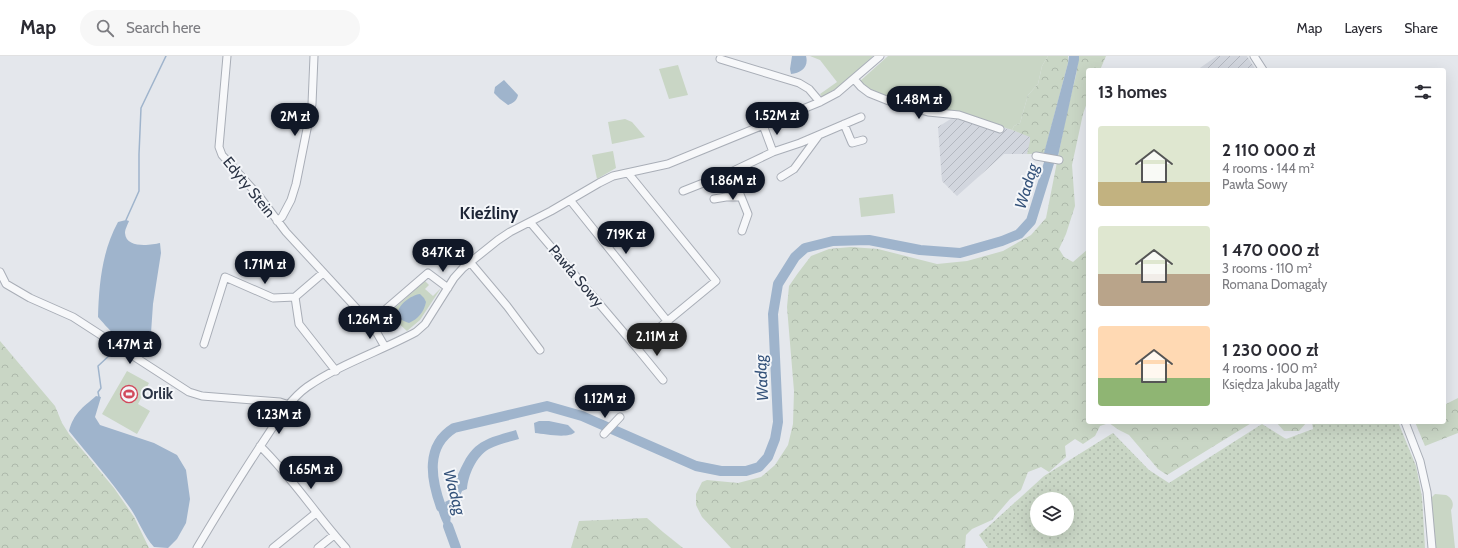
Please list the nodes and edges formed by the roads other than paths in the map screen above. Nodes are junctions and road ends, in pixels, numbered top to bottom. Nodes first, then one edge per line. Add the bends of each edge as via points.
1 (227, 56) edge
2 (314, 56) edge
3 (880, 56) edge
4 (1254, 56) edge
5 (720, 59) dead end
6 (1262, 68) edge
7 (854, 79) junction
8 (820, 102) junction
9 (861, 117) dead end
10 (844, 124) junction
11 (764, 125) junction
12 (1000, 129) dead end
13 (820, 134) junction
14 (863, 140) dead end
15 (800, 143) junction
16 (773, 152) junction
17 (807, 152) junction
18 (1036, 156) dead end
19 (1060, 160) dead end
20 (731, 172) junction
21 (628, 173) junction
22 (781, 177) dead end
23 (683, 191) dead end
24 (741, 197) junction
25 (714, 199) dead end
26 (570, 200) junction
27 (277, 222) junction
28 (530, 222) junction
29 (742, 231) dead end
30 (470, 262) junction
31 (0, 272) edge
32 (323, 273) junction
33 (448, 288) junction
34 (295, 297) junction
35 (668, 322) junction
36 (370, 323) junction
37 (204, 344) dead end
38 (385, 347) junction
39 (636, 347) junction
40 (540, 350) dead end
41 (336, 371) junction
42 (663, 380) dead end
43 (289, 405) junction
44 (620, 417) dead end
45 (1406, 424) edge
46 (604, 434) dead end
47 (260, 446) junction
48 (316, 513) junction
49 (334, 535) junction
50 (197, 548) edge
51 (273, 548) edge
52 (318, 548) edge
53 (346, 548) edge
54 (1432, 548) edge

1 - 27 street, Edyty Stein via 219,148
2 - 27 street, Edyty Stein via 312,104 296,184 291,200
3 - 7 street
4 - 6 street
5 - 8 street via 799,83 809,89
7 - 8 street via 837,93
7 - 12 street via 869,93 889,101 928,112 959,115
8 - 11 street
9 - 10 street
10 - 13 street
10 - 14 street via 852,143
11 - 16 street
11 - 21 street via 668,164
13 - 15 street
13 - 17 street
15 - 16 street
15 - 17 street
16 - 20 street
17 - 22 street via 794,169
18 - 19 street
20 - 23 street
20 - 24 street
21 - 26 street via 613,176
21 - 35 street via 716,281
24 - 25 street
24 - 29 street via 748,214
26 - 28 street
26 - 35 street
27 - 32 street, Edyty Stein
28 - 30 street via 498,240
28 - 39 street, Pawła Sowy
30 - 33 street
30 - 40 street
31 - 43 street via 6,284 73,317 189,392 202,396 280,402
32 - 34 street
32 - 36 street, Edyty Stein
33 - 36 street via 428,273
33 - 38 street via 425,324 416,332
34 - 37 street via 272,298 224,277
34 - 41 street via 300,324
35 - 39 street
36 - 38 street, Edyty Stein
38 - 41 street
39 - 42 street, Pawła Sowy
41 - 43 street via 306,388
43 - 47 street
44 - 46 street
45 - 54 street via 1420,461
47 - 48 street via 278,463
47 - 50 street
48 - 49 street
48 - 51 street
49 - 52 street
49 - 53 street

